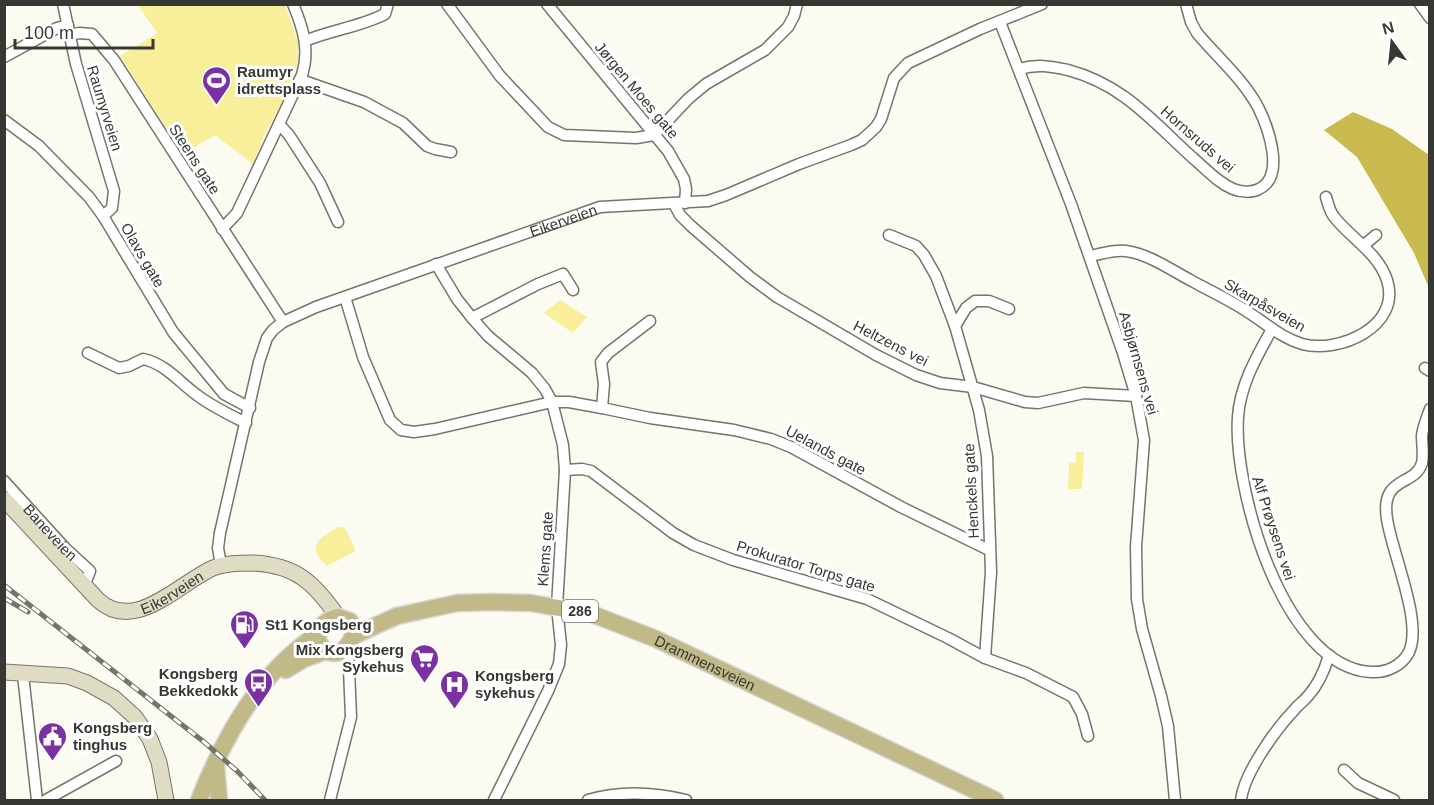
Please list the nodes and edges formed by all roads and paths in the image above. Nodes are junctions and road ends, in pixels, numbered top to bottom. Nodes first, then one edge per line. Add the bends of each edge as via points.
1 (63, 4) edge
2 (293, 4) edge
3 (388, 4) edge
4 (447, 4) edge
5 (547, 4) edge
6 (797, 4) edge
7 (1042, 4) edge
8 (1186, 4) edge
9 (1420, 4) edge
10 (1430, 18) edge
11 (1000, 22) junction
12 (69, 30) junction
13 (305, 41) junction
14 (4, 57) edge
15 (1019, 69) junction
16 (300, 80) junction
17 (4, 120) edge
18 (279, 124) junction
19 (654, 135) junction
20 (451, 152) dead end
21 (1326, 198) dead end
22 (680, 203) junction
23 (104, 216) junction
24 (338, 222) dead end
25 (222, 229) junction
26 (889, 235) dead end
27 (1376, 235) dead end
28 (1364, 245) junction
29 (1090, 256) junction
30 (436, 264) junction
31 (573, 290) dead end
32 (345, 297) junction
33 (1009, 309) dead end
34 (472, 318) junction
35 (650, 321) dead end
36 (283, 322) junction
37 (955, 326) junction
38 (1272, 329) junction
39 (88, 353) dead end
40 (974, 387) junction
41 (1136, 396) junction
42 (552, 402) junction
43 (250, 408) junction
44 (602, 408) junction
45 (1430, 409) edge
46 (246, 423) junction
47 (565, 470) junction
48 (4, 481) edge
49 (4, 499) edge
50 (989, 550) junction
51 (221, 566) junction
52 (85, 584) junction
53 (557, 607) junction
54 (120, 612) joint
55 (336, 635) junction
56 (1329, 655) junction
57 (985, 658) junction
58 (4, 672) edge
59 (23, 675) junction
60 (4, 680) edge
61 (350, 684) junction
62 (1088, 736) dead end
63 (116, 761) dead end
64 (216, 762) junction
65 (1344, 770) dead end
66 (170, 798) edge
67 (203, 800) edge
68 (37, 801) edge
69 (46, 801) edge
70 (219, 801) edge
71 (330, 801) edge
72 (494, 801) edge
73 (588, 801) edge
74 (686, 801) edge
75 (995, 801) edge
76 (1175, 801) edge
77 (1241, 801) edge
78 (1394, 801) edge

1 - 12 street, Raumyrveien
2 - 13 street
3 - 13 street via 385,14 375,19
4 - 19 street via 500,76 548,127 575,136
5 - 19 street, Jørgen Moes gate
6 - 19 street via 780,37 751,59 706,84
7 - 11 street, Eikerveien
8 - 15 street, Hornsruds vei via 1197,33 1253,98 1265,124 1273,170 1268,184 1256,191 1234,189 1218,180 1116,89 1050,66
9 - 10 street
11 - 15 street, Asbjørnsens vei
11 - 22 street, Eikerveien via 908,63 894,78 876,127 862,140 726,195
12 - 14 street via 57,28
12 - 23 street, Raumyrveien via 114,190 112,208
12 - 25 street, Steens gate via 98,39
13 - 16 street
15 - 29 street, Asbjørnsens vei
16 - 18 street
16 - 20 street via 372,106 403,123 427,146
17 - 23 street, Olavs gate via 39,146
18 - 24 street via 320,183
18 - 25 street via 237,213
19 - 22 street, Jørgen Moes gate via 684,179 686,189
21 - 28 street, Skarpåsveien via 1333,216
22 - 30 street, Eikerveien via 600,207
22 - 40 street, Heltzens vei via 680,215 706,240 797,310 916,375
23 - 43 street, Olavs gate via 173,332 224,394
25 - 36 street, Steens gate
26 - 37 street, Henckels gate via 916,246 924,255
27 - 28 street
28 - 38 street, Skarpåsveien via 1382,269 1389,291 1385,309 1366,332 1337,345 1320,347 1290,340
29 - 38 street, Skarpåsveien via 1117,250 1145,256 1240,307
29 - 41 street, Asbjørnsens vei
30 - 32 street, Eikerveien
30 - 34 street, Klems gate
31 - 34 street via 563,274
32 - 36 street, Eikerveien
32 - 42 street, Uelands gate via 363,357 390,420 401,430 435,429
33 - 37 street via 975,301
34 - 42 street, Klems gate via 532,373
35 - 44 street via 601,362
36 - 43 street, Eikerveien via 267,338
37 - 40 street, Henckels gate
38 - 56 street, Alf Prøysens vei via 1240,401 1241,474 1277,586 1296,622
39 - 46 street via 119,368 150,360 198,396
40 - 41 street, Heltzens vei via 1038,403 1084,393
40 - 50 street, Henckels gate via 987,456
41 - 76 street, Asbjørnsens vei via 1144,440 1136,547 1137,599 1168,726
42 - 44 street, Uelands gate
42 - 47 street, Klems gate
43 - 46 street, Eikerveien
44 - 50 street, Uelands gate via 771,439
45 - 56 street, Alf Prøysens vei via 1422,433 1422,463 1393,487 1386,501 1387,521 1411,614 1413,630 1408,653 1394,667 1373,672 1361,671
46 - 51 street, Eikerveien via 220,533
47 - 53 street, Klems gate
47 - 57 street, Prokurator Torps gate via 591,471 694,545 867,599
48 - 52 street, Baneveien via 90,571
49 - 52 main road, Baneveien
50 - 57 street, Henckels gate
51 - 54 main road, Eikerveien via 153,604
51 - 55 main road, Eikerveien via 249,563 277,566 298,574 328,601
52 - 54 main road, Baneveien via 104,605
53 - 55 main road, Drammensveien / 286 via 468,602 433,607
53 - 72 street, Klems gate via 559,664
53 - 75 main road, Drammensveien / 286 via 592,614 644,634
55 - 61 street
55 - 61 street
55 - 64 main road, Drammensveien / 286 via 303,644 274,672 236,721
56 - 77 street via 1308,696 1273,735 1248,778
57 - 62 street, Prokurator Torps gate via 1073,697
58 - 59 main road
59 - 60 main road
59 - 66 main road via 68,676 97,687 122,704 150,739
59 - 68 street
61 - 71 street via 351,717
63 - 69 street
64 - 67 main road, Drammensveien / 286
64 - 70 main road, Drammensveien / 286
65 - 78 street via 1358,783
73 - 74 street via 640,792

